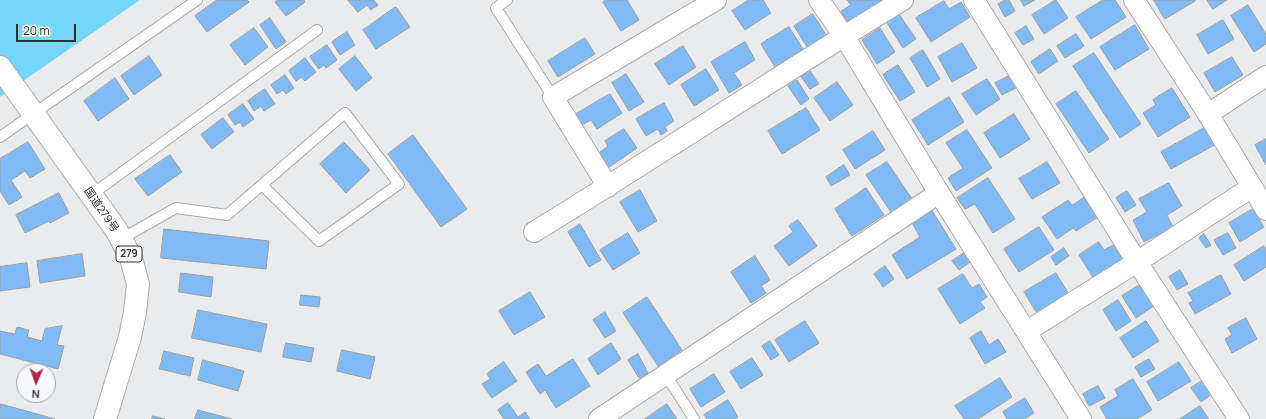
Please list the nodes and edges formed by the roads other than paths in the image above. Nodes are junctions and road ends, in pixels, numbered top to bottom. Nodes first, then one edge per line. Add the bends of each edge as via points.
1 (197, 0) edge
2 (507, 0) edge
3 (716, 0) edge
4 (818, 0) edge
5 (903, 0) edge
6 (974, 0) edge
7 (1134, 0) edge
8 (317, 30) dead end
9 (844, 36) junction
10 (0, 67) edge
11 (1266, 76) edge
12 (553, 97) junction
13 (27, 106) junction
14 (1208, 114) junction
15 (0, 137) edge
16 (262, 185) junction
17 (608, 187) junction
18 (1252, 187) junction
19 (939, 193) junction
20 (91, 195) junction
21 (1266, 210) edge
22 (534, 232) dead end
23 (121, 239) junction
24 (1138, 262) junction
25 (1027, 331) junction
26 (666, 374) junction
27 (105, 419) edge
28 (599, 419) edge
29 (694, 419) edge
30 (1081, 419) edge
31 (1239, 419) edge

1 - 13 lane
2 - 12 lane via 496,8
3 - 12 street
4 - 9 street
5 - 9 street
6 - 24 street
7 - 14 street
8 - 20 lane
9 - 17 street
9 - 19 street
10 - 13 highway, 国道279号 / 279
11 - 14 street
12 - 17 street
13 - 15 lane
13 - 20 highway, 国道279号 / 279
14 - 18 street
16 - 16 lane via 319,241 399,184 345,113
16 - 23 lane via 227,215 176,208
17 - 22 street
18 - 21 street
18 - 24 street
19 - 25 street
19 - 26 street
20 - 23 highway, 国道279号 / 279
23 - 27 highway, 国道279号 / 279 via 131,258 138,284 130,337
24 - 25 street
24 - 31 street
25 - 30 street
26 - 28 street
26 - 29 lane

